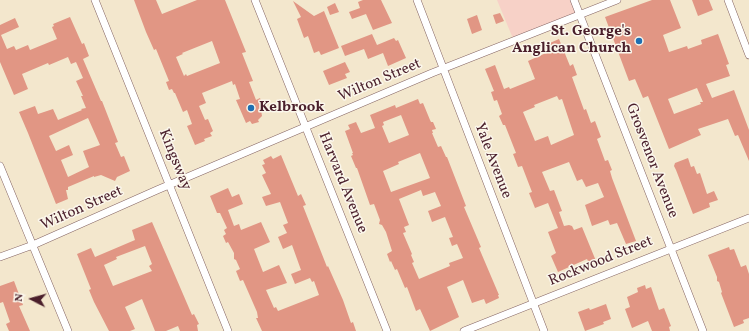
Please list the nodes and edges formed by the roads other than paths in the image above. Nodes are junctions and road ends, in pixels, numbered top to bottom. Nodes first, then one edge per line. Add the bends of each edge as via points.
1 (95, 0) edge
2 (255, 0) edge
3 (416, 0) edge
4 (574, 0) edge
5 (617, 0) edge
6 (728, 0) edge
7 (580, 15) junction
8 (749, 55) edge
9 (443, 69) junction
10 (306, 126) junction
11 (0, 166) edge
12 (170, 184) junction
13 (749, 218) edge
14 (33, 245) junction
15 (671, 248) junction
16 (0, 257) edge
17 (533, 303) junction
18 (68, 331) edge
19 (228, 331) edge
20 (387, 331) edge
21 (464, 331) edge
22 (544, 331) edge
23 (703, 331) edge

1 - 12 street, Kingsway
2 - 10 street, Harvard Avenue
3 - 9 street, Yale Avenue
4 - 7 street, Grosvenor Avenue
5 - 7 street, Wilton Street
6 - 8 street
7 - 9 street, Wilton Street
7 - 15 street, Grosvenor Avenue
9 - 10 street, Wilton Street
9 - 17 street, Yale Avenue
10 - 12 street, Wilton Street
10 - 20 street, Harvard Avenue
11 - 14 street
12 - 14 street, Wilton Street
12 - 19 street, Kingsway
13 - 15 street, Rockwood Street
14 - 16 street, Wilton Street
14 - 18 street
15 - 17 street, Rockwood Street
15 - 23 street, Grosvenor Avenue
17 - 21 street, Rockwood Street
17 - 22 street, Yale Avenue

